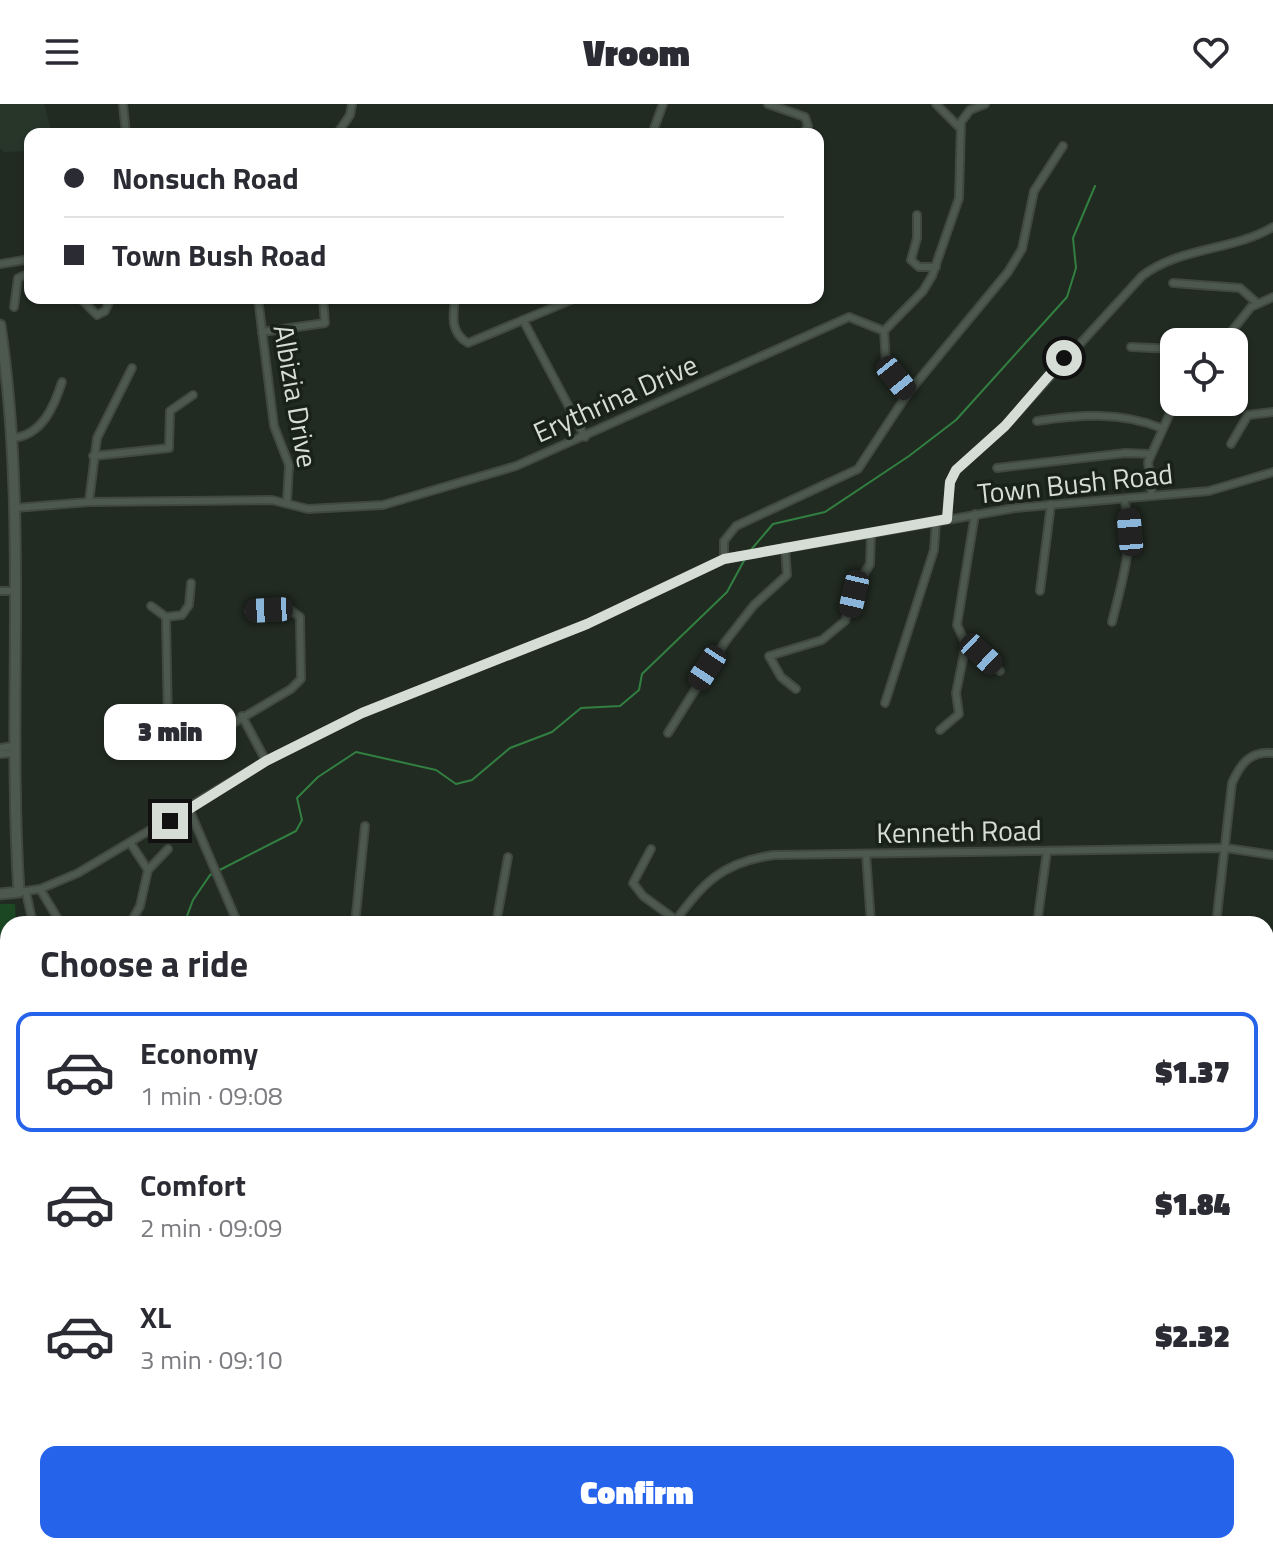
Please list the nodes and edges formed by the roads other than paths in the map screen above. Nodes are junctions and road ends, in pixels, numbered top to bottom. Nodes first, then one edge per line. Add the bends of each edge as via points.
1 (123, 104) edge
2 (352, 104) edge
3 (663, 104) edge
4 (768, 104) edge
5 (936, 104) edge
6 (985, 104) edge
7 (125, 128) edge
8 (341, 128) edge
9 (654, 128) edge
10 (807, 128) edge
11 (960, 128) junction
12 (1063, 146) dead end
13 (917, 215) dead end
14 (1273, 227) edge
15 (24, 260) edge
16 (0, 264) edge
17 (936, 267) junction
18 (24, 276) edge
19 (1173, 283) dead end
20 (1273, 297) edge
21 (1257, 303) junction
22 (86, 304) edge
23 (108, 304) edge
24 (259, 304) edge
25 (323, 304) edge
26 (455, 304) edge
27 (562, 304) edge
28 (14, 307) dead end
29 (523, 320) junction
30 (0, 325) edge
31 (1235, 328) edge
32 (884, 331) junction
33 (262, 332) junction
34 (1131, 347) dead end
35 (1160, 348) edge
36 (2, 358) edge
37 (132, 368) dead end
38 (62, 382) dead end
39 (908, 393) junction
40 (193, 395) dead end
41 (1273, 412) edge
42 (1167, 416) edge
43 (1037, 421) dead end
44 (1161, 428) junction
45 (585, 437) junction
46 (13, 438) junction
47 (1231, 444) dead end
48 (1150, 454) junction
49 (93, 456) junction
50 (997, 468) dead end
51 (1273, 472) edge
52 (1152, 495) junction
53 (1124, 499) junction
54 (287, 501) junction
55 (89, 502) junction
56 (1051, 504) junction
57 (26, 508) joint
58 (15, 513) junction
59 (975, 514) junction
60 (947, 519) junction
61 (936, 522) junction
62 (871, 533) junction
63 (785, 547) junction
64 (724, 559) junction
65 (191, 583) dead end
66 (0, 591) edge
67 (15, 591) junction
68 (1040, 591) dead end
69 (151, 606) dead end
70 (249, 611) dead end
71 (166, 617) junction
72 (1112, 622) dead end
73 (966, 644) junction
74 (1000, 671) dead end
75 (796, 689) dead end
76 (885, 703) dead end
77 (242, 716) junction
78 (940, 730) dead end
79 (668, 733) dead end
80 (0, 748) edge
81 (13, 750) junction
82 (1273, 753) edge
83 (0, 754) edge
84 (266, 761) junction
85 (189, 809) junction
86 (365, 826) dead end
87 (131, 844) junction
88 (1226, 848) junction
89 (168, 849) dead end
90 (651, 849) dead end
91 (1047, 851) junction
92 (866, 854) junction
93 (1273, 855) edge
94 (508, 857) dead end
95 (148, 870) junction
96 (40, 889) junction
97 (22, 892) junction
98 (0, 894) edge
99 (30, 916) edge
100 (56, 916) edge
101 (134, 916) edge
102 (235, 916) edge
103 (356, 916) edge
104 (497, 916) edge
105 (667, 916) edge
106 (679, 916) edge
107 (870, 916) edge
108 (1038, 916) edge
109 (1217, 916) edge

1 - 7 street
2 - 8 street
3 - 9 street
4 - 10 street via 805,117
5 - 11 street
6 - 11 street via 970,110
11 - 17 street via 959,198
12 - 39 street via 1034,191 1022,249 1008,272
13 - 17 street via 911,261
14 - 60 street via 1164,262 1142,276 1005,426 956,470
15 - 16 street
17 - 32 street via 923,291
18 - 28 street via 18,278
19 - 21 street via 1240,288
20 - 21 street
21 - 31 street
22 - 23 street via 97,315
24 - 33 street, Albizia Drive
25 - 33 street via 325,323
26 - 29 street via 453,323 468,343
27 - 29 street
29 - 45 street
30 - 36 street
32 - 39 street via 886,362
32 - 45 street, Erythrina Drive via 858,317 842,318
33 - 54 street, Albizia Drive via 275,432 289,465
34 - 35 street
36 - 46 street
37 - 49 street
38 - 46 street via 50,412 29,435
39 - 64 street via 858,469 736,526 724,541
40 - 49 street via 170,411 169,448
41 - 47 street via 1248,415
42 - 44 street
43 - 44 street via 1119,416
44 - 48 street
45 - 54 street, Erythrina Drive via 516,466 383,505 308,509
46 - 58 street
48 - 50 street
48 - 52 street
49 - 55 street
51 - 52 street, Town Bush Road via 1209,491
52 - 53 street, Town Bush Road
53 - 56 street, Town Bush Road
53 - 72 street via 1129,547
54 - 55 street, Erythrina Drive
55 - 57 street, Erythrina Drive
56 - 59 street, Town Bush Road
56 - 68 street
57 - 58 street
58 - 67 street
59 - 60 street, Town Bush Road
59 - 73 street via 957,615
60 - 61 street, Town Bush Road
61 - 62 street, Town Bush Road
61 - 76 street via 934,550
62 - 63 street, Town Bush Road
62 - 75 street via 870,564 845,621 822,640 769,656 781,677
63 - 64 street, Town Bush Road
63 - 79 street via 787,575 725,642
64 - 84 street, Town Bush Road via 587,624 407,693
65 - 71 street via 188,610
66 - 67 street
67 - 81 street
69 - 71 street
70 - 77 street via 289,609 300,617 303,674 291,689
71 - 77 street via 168,726 173,739 195,746
73 - 74 street
73 - 78 street via 955,697 959,714
77 - 84 street
80 - 81 street
81 - 83 street
81 - 97 street
82 - 88 street via 1249,756 1239,766 1232,783
84 - 85 street, Town Bush Road
85 - 87 street, Town Bush Road
85 - 102 street
86 - 103 street
87 - 95 street
87 - 96 street, Town Bush Road
88 - 91 street, Kenneth Road
88 - 93 street, Kenneth Road
88 - 109 street
89 - 95 street
90 - 105 street via 633,883
91 - 92 street, Kenneth Road
91 - 108 street
92 - 106 street, Kenneth Road via 774,855 738,862 718,872
92 - 107 street
94 - 104 street
95 - 101 street
96 - 97 street, Town Bush Road
96 - 100 street
97 - 98 street, Town Bush Road
97 - 99 street

